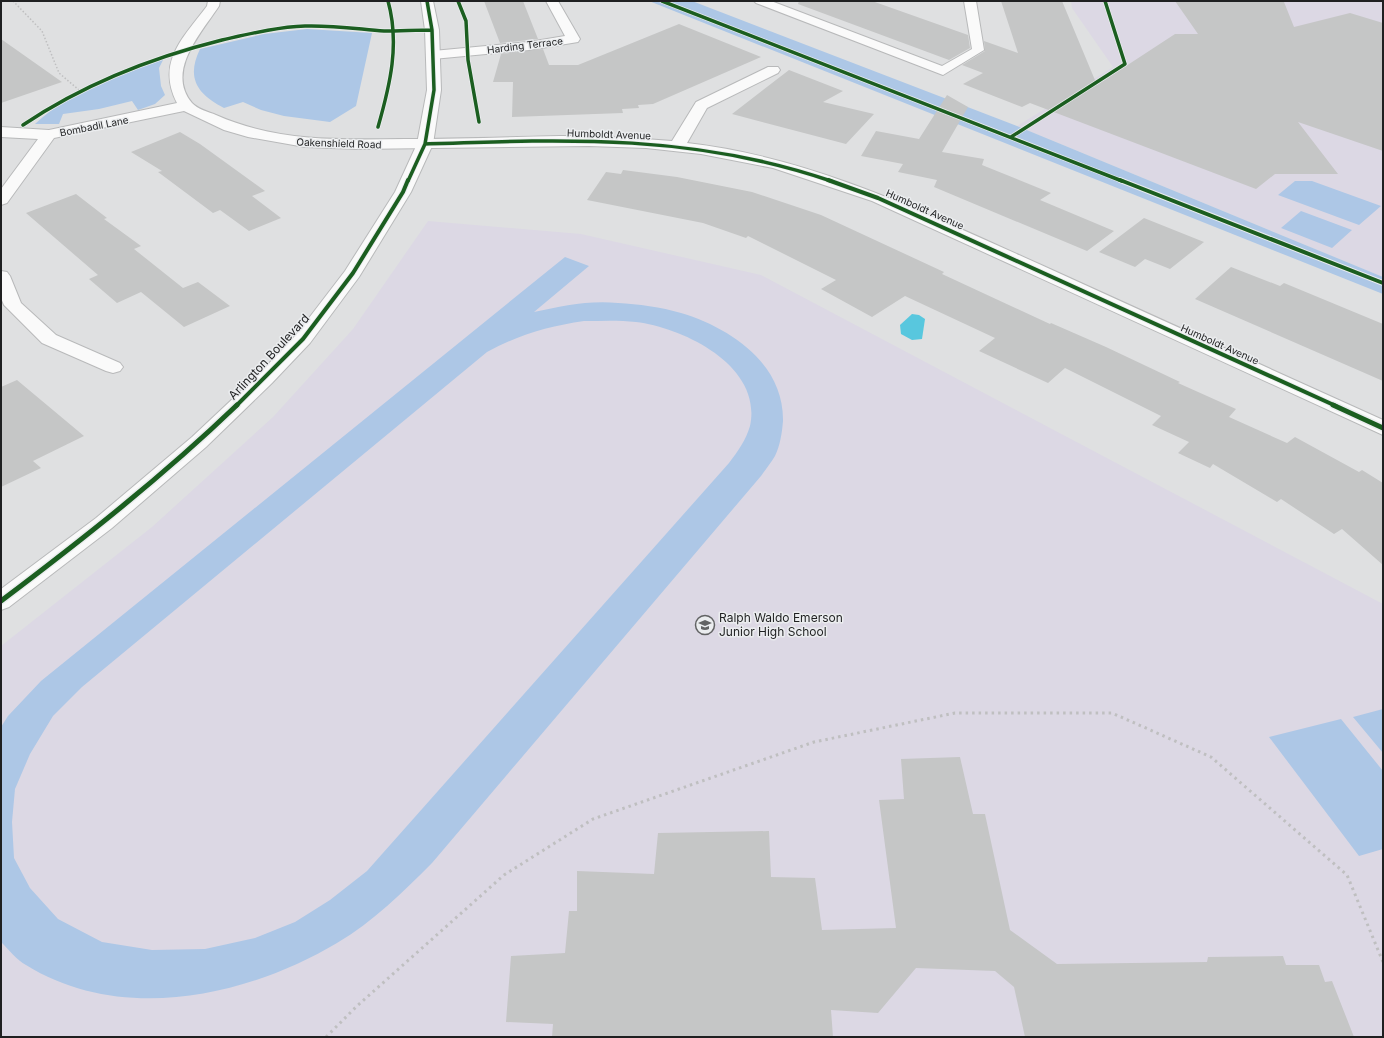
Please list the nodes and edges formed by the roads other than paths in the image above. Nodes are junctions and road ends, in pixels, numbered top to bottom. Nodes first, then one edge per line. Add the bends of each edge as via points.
1 (214, 1) edge
2 (427, 1) edge
3 (552, 1) edge
4 (760, 1) edge
5 (970, 1) edge
6 (433, 55) junction
7 (773, 70) dead end
8 (186, 106) junction
9 (1, 132) edge
10 (49, 134) junction
11 (425, 144) junction
12 (677, 146) junction
13 (1, 200) edge
14 (1, 276) edge
15 (113, 367) dead end
16 (1383, 428) edge
17 (1, 601) edge

1 - 8 street via 182,51 175,67 176,85
2 - 6 street, Arlington Boulevard
3 - 6 street, Harding Terrace via 573,39
4 - 5 lane via 943,71 978,50
6 - 11 street, Arlington Boulevard via 434,90
7 - 12 street via 701,105
8 - 10 street, Bombadil Lane
8 - 11 street, Oakenshield Road via 245,132 301,143
9 - 10 street, Bombadil Lane
10 - 13 street
11 - 12 street, Humboldt Avenue via 564,141
11 - 17 street, Arlington Boulevard via 403,192 353,273 303,339 199,442 116,513
12 - 16 street, Humboldt Avenue via 786,166 878,198
14 - 15 street via 13,305 49,339

